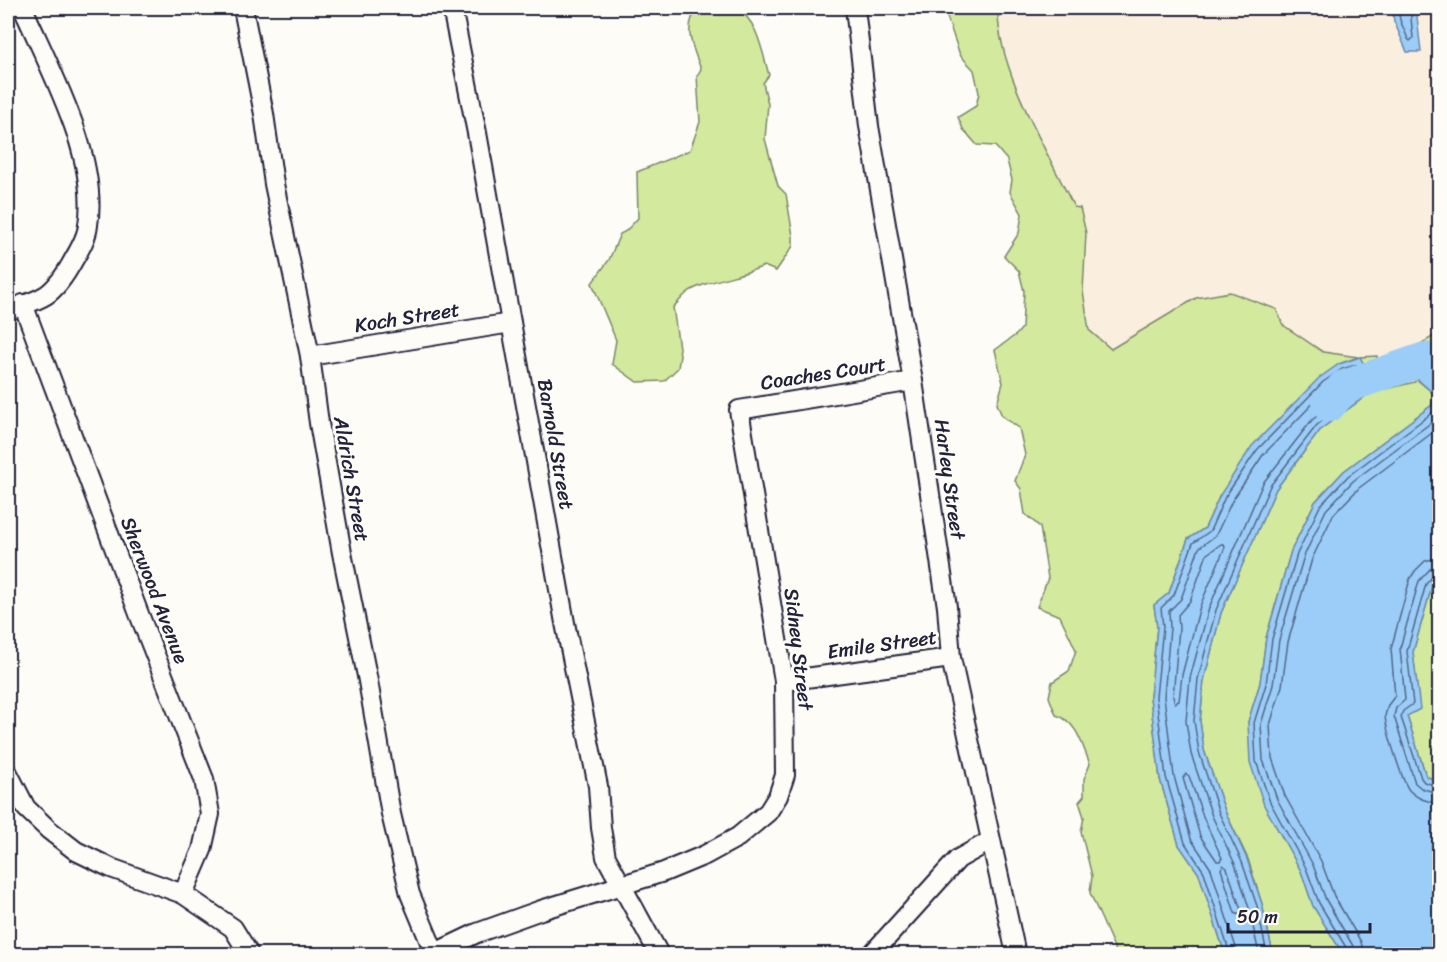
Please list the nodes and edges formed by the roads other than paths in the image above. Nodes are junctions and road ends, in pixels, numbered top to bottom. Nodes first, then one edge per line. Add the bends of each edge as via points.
1 (23, 8) edge
2 (243, 8) edge
3 (452, 8) edge
4 (855, 8) edge
5 (15, 308) edge
6 (511, 322) junction
7 (310, 356) junction
8 (914, 381) junction
9 (739, 410) joint
10 (951, 658) junction
11 (784, 681) junction
12 (9, 782) edge
13 (990, 841) junction
14 (621, 886) junction
15 (183, 894) junction
16 (249, 954) edge
17 (434, 954) edge
18 (659, 954) edge
19 (872, 954) edge
20 (1016, 954) edge

1 - 5 street via 76,130 88,171 90,198 88,228 65,276 46,295
2 - 7 street, Aldrich Street
3 - 6 street, Barnold Street
4 - 8 street, Harley Street via 869,126
5 - 15 street, Sherwood Avenue via 204,779 210,814 202,850
6 - 7 street, Koch Street
6 - 14 street, Barnold Street via 598,786 606,857
7 - 17 street, Aldrich Street via 391,814 407,885
8 - 9 street, Coaches Court
8 - 10 street, Harley Street
9 - 11 street, Sidney Street
10 - 11 street, Emile Street
10 - 13 street, Harley Street
11 - 14 street, Sidney Street via 785,775 768,812 738,837 705,855
12 - 15 street via 26,808 76,851
13 - 19 street via 958,859
13 - 20 street, Harley Street
14 - 17 street, Sidney Street via 477,933
14 - 18 street, Barnold Street
15 - 16 street via 233,928

